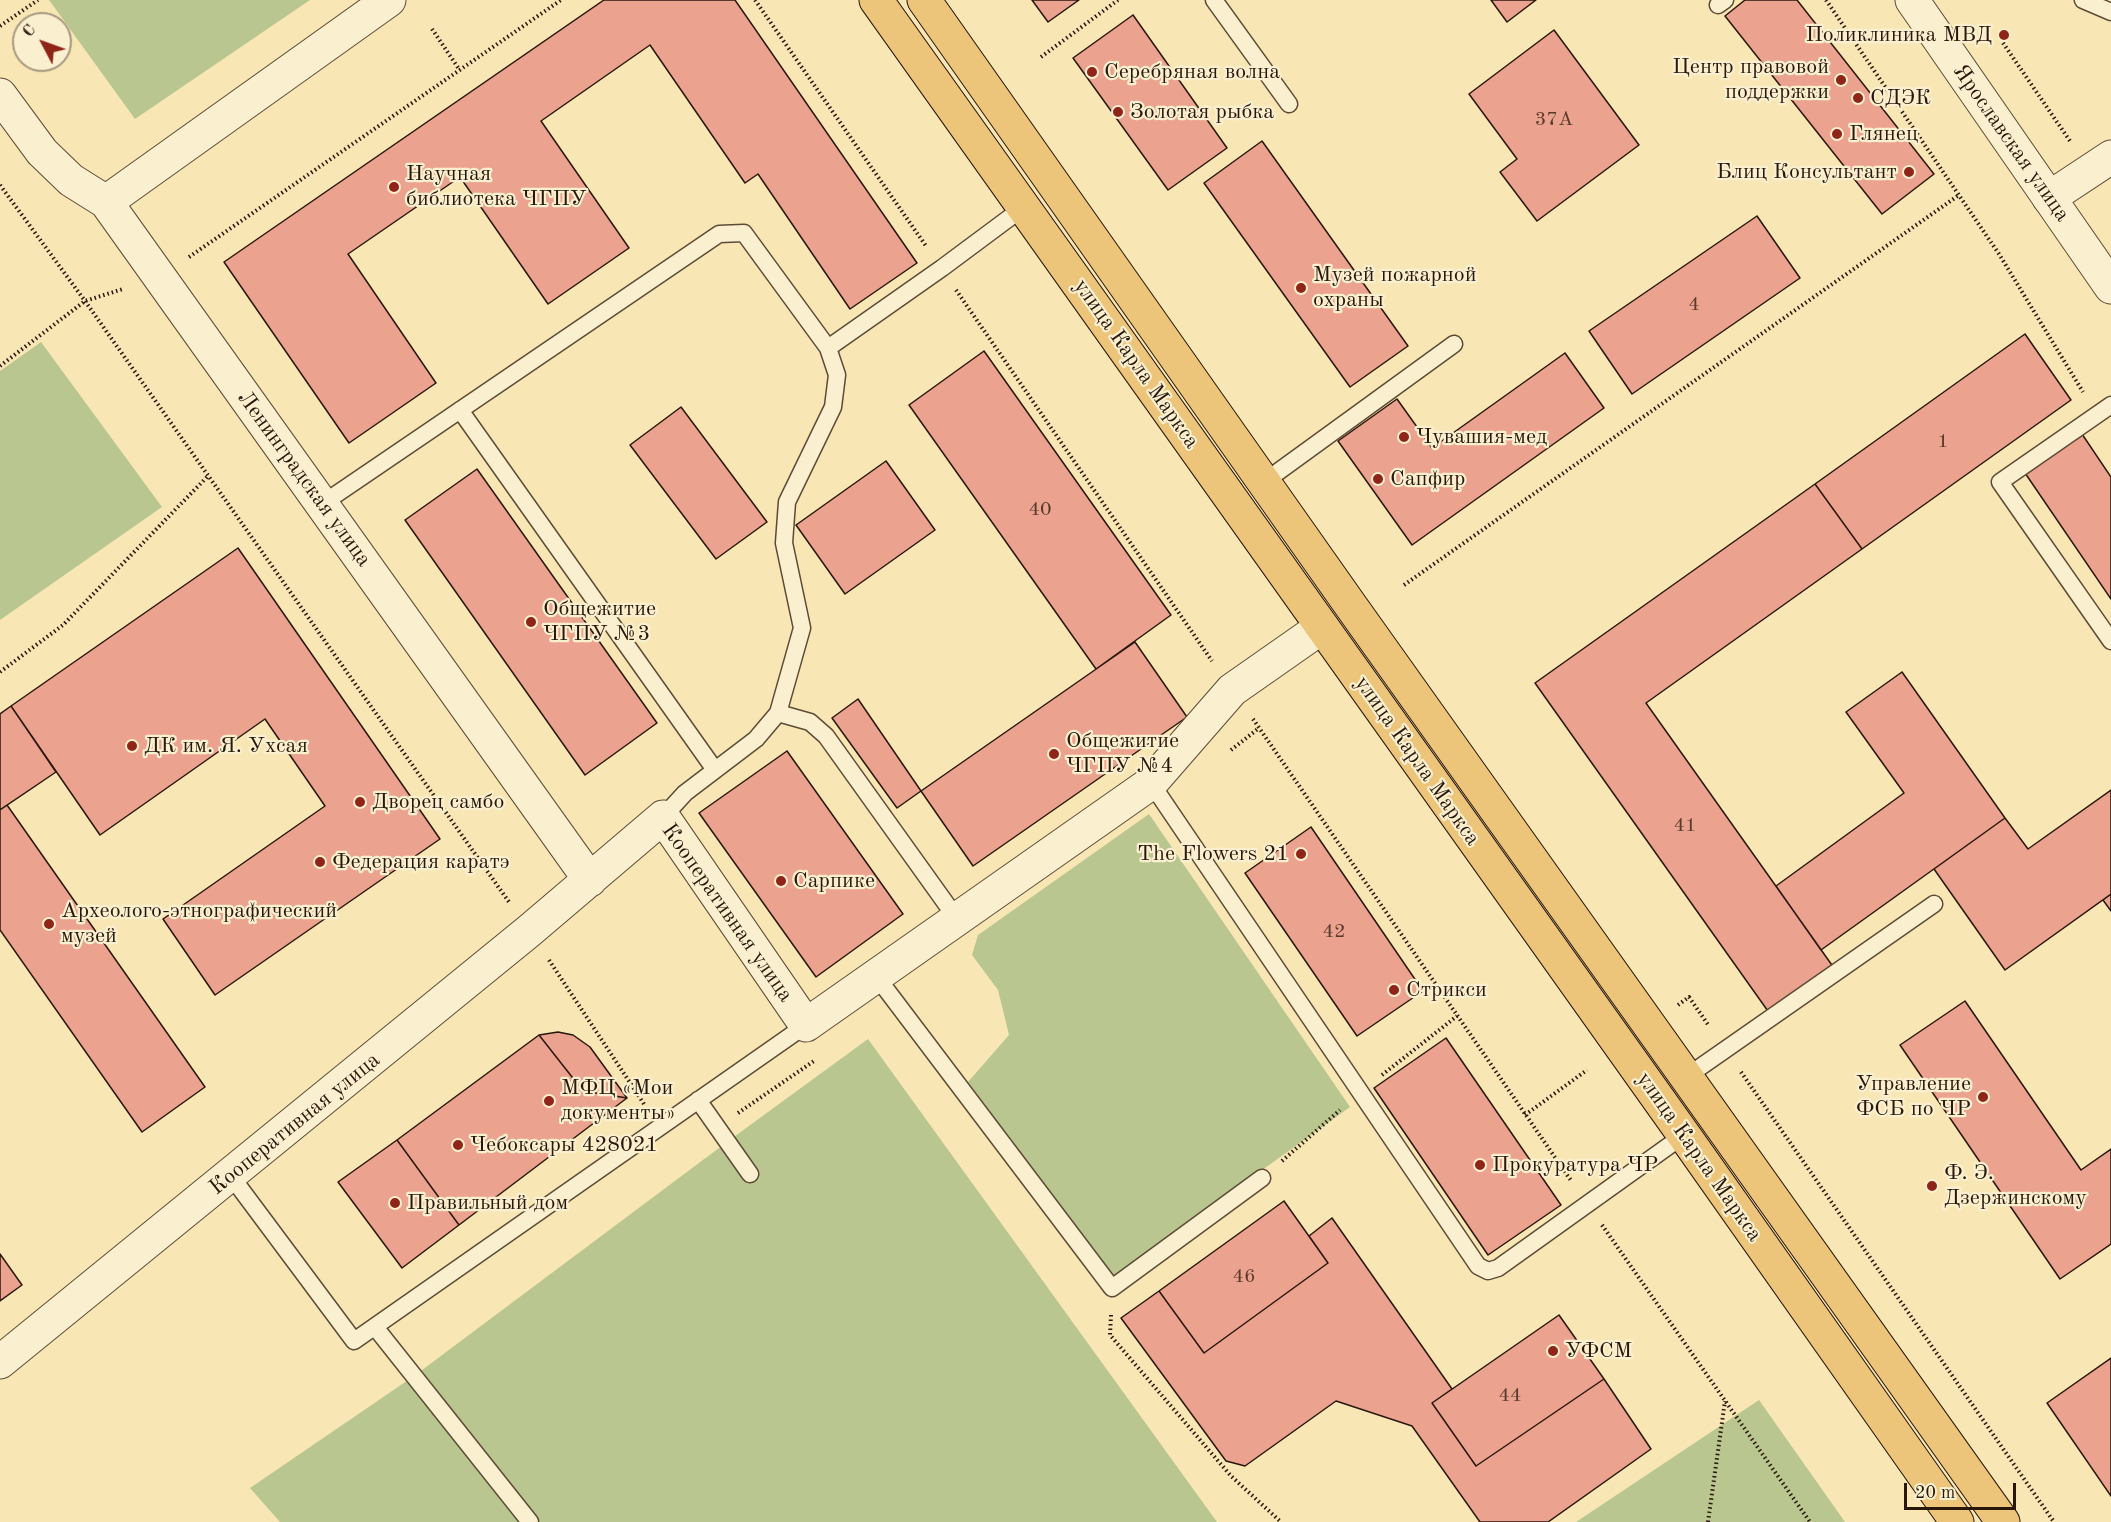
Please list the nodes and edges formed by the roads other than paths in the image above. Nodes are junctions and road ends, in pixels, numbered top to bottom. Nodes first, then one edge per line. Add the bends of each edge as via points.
1 (388, 0) edge
2 (876, 0) edge
3 (924, 0) edge
4 (1214, 0) edge
5 (1912, 0) edge
6 (2083, 0) edge
7 (2111, 12) edge
8 (0, 95) edge
9 (1289, 104) dead end
10 (2111, 157) edge
11 (2049, 198) junction
12 (106, 202) junction
13 (1024, 207) junction
14 (2111, 287) edge
15 (1454, 344) dead end
16 (828, 348) junction
17 (2111, 405) edge
18 (460, 410) junction
19 (1264, 482) junction
20 (322, 504) junction
21 (1351, 606) junction
22 (1322, 627) junction
23 (2111, 640) edge
24 (777, 713) junction
25 (715, 770) junction
26 (1151, 783) junction
27 (663, 817) junction
28 (590, 880) junction
29 (1934, 904) dead end
30 (957, 920) junction
31 (876, 976) junction
32 (806, 1025) junction
33 (1686, 1077) junction
34 (1657, 1097) junction
35 (698, 1100) junction
36 (1713, 1115) junction
37 (1684, 1134) junction
38 (750, 1174) dead end
39 (231, 1176) junction
40 (1263, 1178) dead end
41 (375, 1327) junction
42 (0, 1362) edge
43 (530, 1522) edge
44 (1957, 1522) edge
45 (2003, 1522) edge

1 - 12 street
2 - 13 main road, улица Карла Маркса
3 - 19 main road, улица Карла Маркса
4 - 9 lane
5 - 11 street, Ярославская улица
6 - 7 lane
8 - 12 street, Ленинградская улица via 42,152 71,180
10 - 11 street
11 - 14 street, Ярославская улица
12 - 20 street, Ленинградская улица
13 - 16 lane
13 - 22 main road, улица Карла Маркса
15 - 19 lane
16 - 18 lane via 744,233 719,234
16 - 24 lane via 837,375 833,407 787,502 784,543 802,628
17 - 23 lane via 2000,482
18 - 20 lane
18 - 25 lane
19 - 21 main road, улица Карла Маркса
20 - 28 street, Ленинградская улица
21 - 22 main road
21 - 33 main road, улица Карла Маркса
22 - 26 street, Кооперативная улица via 1232,690
22 - 34 main road, улица Карла Маркса
24 - 25 lane via 756,739
24 - 30 lane via 810,722 826,736
25 - 27 lane via 685,793
26 - 30 street, Кооперативная улица
26 - 37 lane via 1478,1266 1488,1271 1498,1268
27 - 28 street, Кооперативная улица
27 - 32 street, Кооперативная улица
28 - 39 street, Кооперативная улица
29 - 33 lane
30 - 31 street, Кооперативная улица
31 - 32 street, Кооперативная улица
31 - 40 lane via 1112,1288
32 - 35 lane
33 - 34 main road
33 - 36 main road, улица Карла Маркса
34 - 37 main road, улица Карла Маркса
35 - 38 lane
35 - 41 lane
36 - 37 main road
36 - 45 main road, улица Карла Маркса
37 - 44 main road, улица Карла Маркса
39 - 41 lane via 354,1341
39 - 42 street, Кооперативная улица
41 - 43 lane

